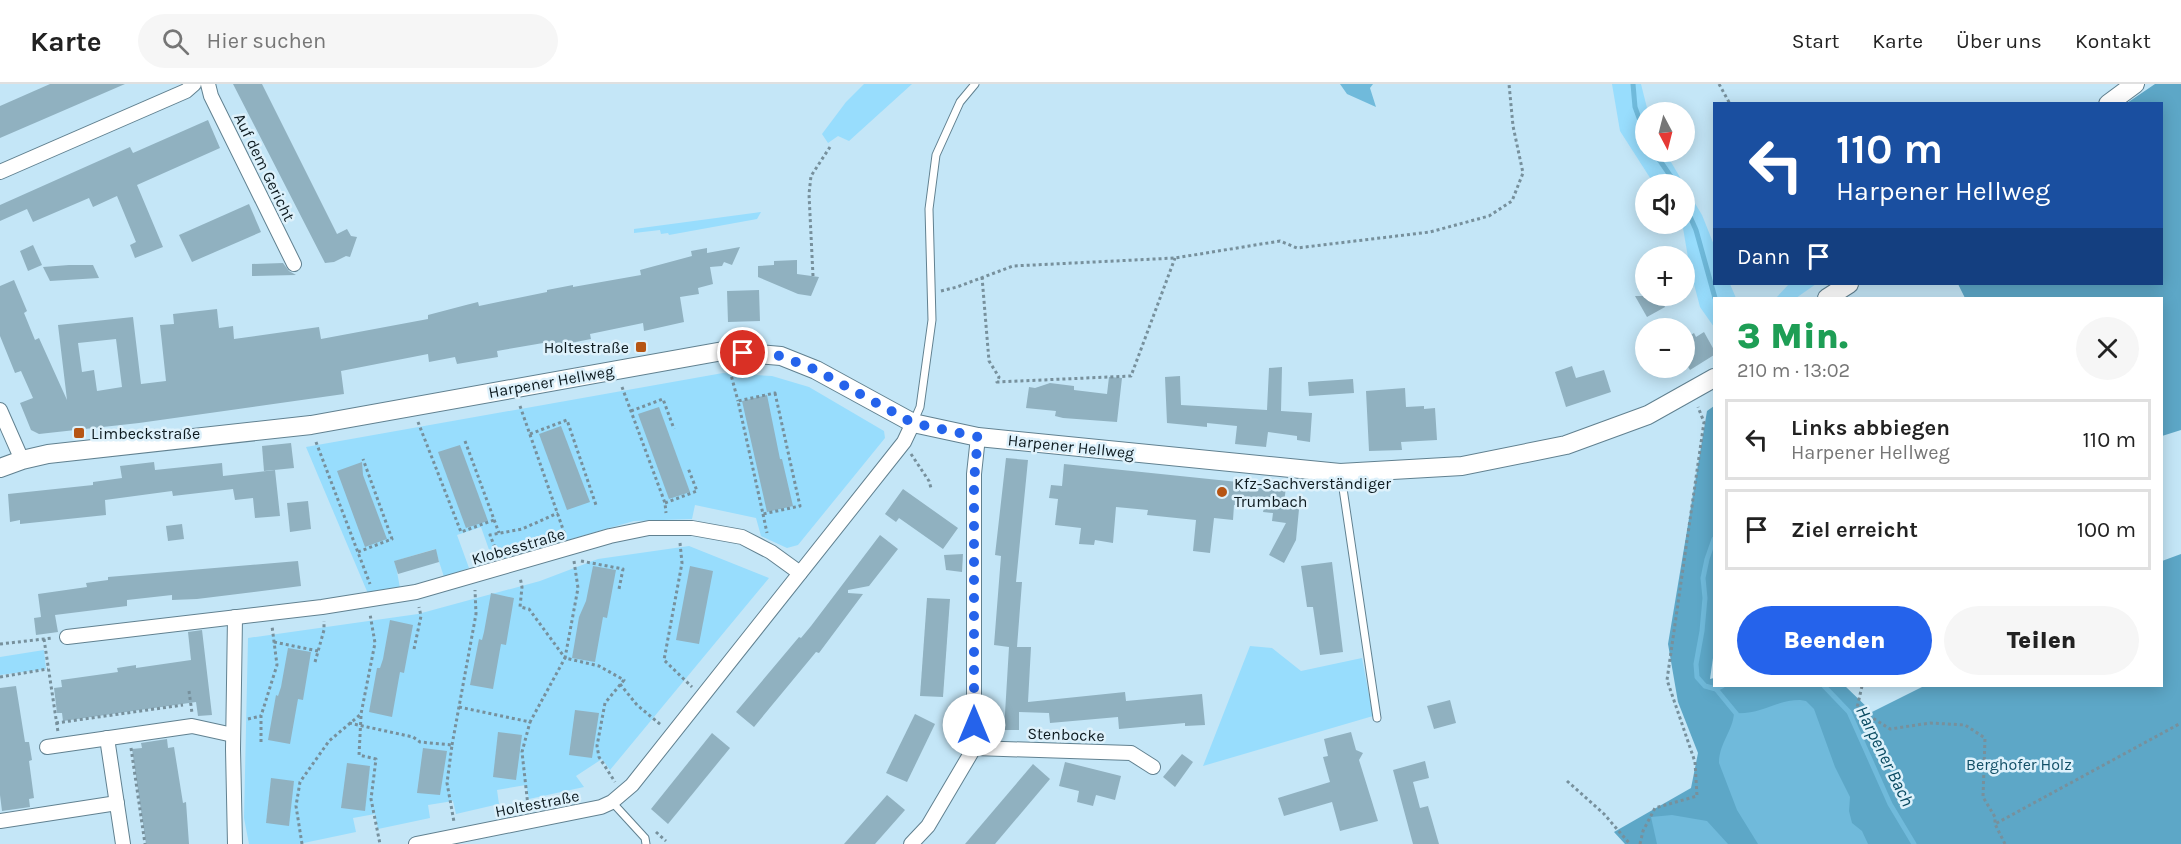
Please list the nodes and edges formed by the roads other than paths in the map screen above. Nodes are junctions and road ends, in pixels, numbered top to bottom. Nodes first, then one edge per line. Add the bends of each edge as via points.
1 (194, 84) edge
2 (208, 84) edge
3 (975, 84) edge
4 (2135, 84) edge
5 (2111, 102) edge
6 (0, 172) edge
7 (294, 264) dead end
8 (1847, 285) edge
9 (1829, 297) edge
10 (1713, 379) edge
11 (0, 410) edge
12 (913, 423) junction
13 (978, 437) junction
14 (22, 460) junction
15 (0, 468) edge
16 (1340, 473) junction
17 (800, 573) junction
18 (236, 617) junction
19 (67, 637) road end
20 (1377, 718) dead end
21 (233, 735) junction
22 (107, 738) junction
23 (53, 746) road end
24 (974, 748) junction
25 (1153, 767) dead end
26 (618, 798) junction
27 (117, 803) junction
28 (0, 821) edge
29 (123, 844) edge
30 (235, 844) edge
31 (416, 844) edge
32 (646, 844) edge
33 (911, 844) edge

1 - 6 street via 186,91
2 - 7 street, Auf dem Gericht
3 - 12 lane via 960,102 936,155 929,210 932,320 920,406
4 - 5 street
8 - 9 street
10 - 16 street, Harpener Hellweg via 1648,415 1566,445 1462,466
11 - 14 street
12 - 13 street, Harpener Hellweg
12 - 14 street, Harpener Hellweg via 816,370 781,356 723,351 311,425
12 - 17 street via 904,442
13 - 16 street, Harpener Hellweg
13 - 24 street via 974,481
14 - 15 street, Harpener Hellweg
16 - 20 lane
17 - 18 street, Klobesstraße via 742,537 719,531 649,528 572,554 516,564 416,592
17 - 26 street
18 - 19 street, Klobesstraße
18 - 21 street
21 - 22 street via 194,726
21 - 30 street
22 - 23 street
22 - 27 street
24 - 25 street, Stenbocke via 1131,753
24 - 33 street via 928,826
26 - 31 street, Holtestraße via 601,807
26 - 32 lane
27 - 28 street
27 - 29 street

